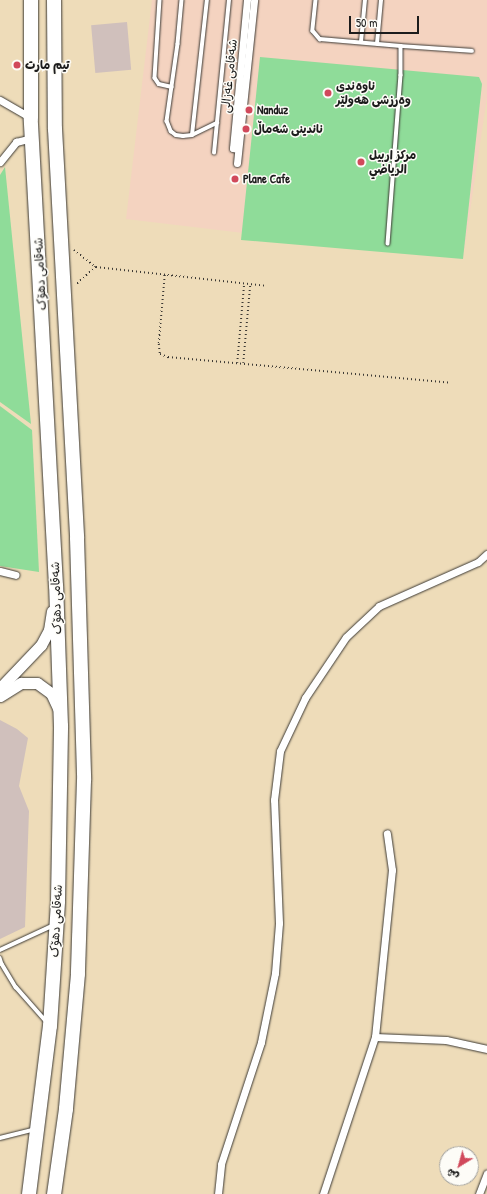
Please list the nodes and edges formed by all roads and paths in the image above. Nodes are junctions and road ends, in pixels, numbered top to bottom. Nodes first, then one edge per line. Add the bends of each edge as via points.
1 (31, 0) edge
2 (54, 0) edge
3 (160, 0) edge
4 (182, 0) edge
5 (207, 0) edge
6 (229, 0) edge
7 (247, 0) edge
8 (254, 0) edge
9 (316, 0) edge
10 (365, 0) edge
11 (381, 0) edge
12 (361, 42) junction
13 (377, 44) junction
14 (401, 46) junction
15 (472, 52) dead end
16 (172, 87) junction
17 (0, 100) edge
18 (31, 118) junction
19 (217, 123) junction
20 (192, 135) junction
21 (32, 138) junction
22 (238, 149) junction
23 (214, 154) dead end
24 (0, 162) edge
25 (237, 163) dead end
26 (58, 176) junction
27 (35, 177) junction
28 (61, 240) junction
29 (388, 244) dead end
30 (96, 267) junction
31 (165, 275) junction
32 (244, 283) junction
33 (250, 284) junction
34 (267, 286) dead end
35 (64, 298) junction
36 (237, 363) junction
37 (243, 363) junction
38 (451, 383) dead end
39 (487, 554) edge
40 (0, 571) edge
41 (16, 575) dead end
42 (56, 586) junction
43 (0, 688) edge
44 (0, 696) edge
45 (61, 726) junction
46 (387, 833) dead end
47 (57, 924) junction
48 (0, 950) edge
49 (0, 958) edge
50 (50, 1026) junction
51 (375, 1037) junction
52 (487, 1049) edge
53 (38, 1128) junction
54 (0, 1138) edge
55 (487, 1173) edge
56 (29, 1194) edge
57 (54, 1194) edge
58 (218, 1194) edge
59 (323, 1194) edge
60 (479, 1194) edge

1 - 18 highway, شەقامی دهۆک
2 - 26 highway, شەقامی دهۆک
3 - 16 lane via 155,78 159,84
4 - 16 lane
5 - 20 lane
6 - 19 lane
7 - 22 street, شەقامی غەزالی via 233,148
8 - 22 street, شەقامی غەزالی
9 - 12 lane via 316,36 320,39
10 - 12 lane
11 - 13 lane
12 - 13 lane
13 - 14 lane
14 - 15 lane
14 - 29 lane
16 - 20 lane via 167,121 171,131 176,135
17 - 18 street
18 - 21 highway, شەقامی دهۆک
19 - 20 lane
19 - 23 lane
21 - 24 street via 16,142
21 - 27 highway, شەقامی دهۆک
22 - 25 street, شەقامی غەزالی
26 - 27 highway
26 - 28 highway, شەقامی دهۆک
27 - 42 highway, شەقامی دهۆک
28 - 30 path
28 - 35 highway, شەقامی دهۆک
30 - 31 path
30 - 35 path
31 - 32 path
31 - 36 path via 160,354 168,357
32 - 33 path
32 - 36 path
33 - 34 path
33 - 37 path
35 - 57 highway, شەقامی دهۆک via 77,538 84,780 78,974 66,1109
36 - 37 path
37 - 38 path
39 - 58 street via 478,562 379,606 346,637 305,698 280,751 274,800 279,923 275,973 261,1042 221,1164
40 - 41 street
42 - 43 street via 46,638 39,649
42 - 45 highway, شەقامی دهۆک
44 - 45 street via 21,684 33,683 43,686 56,698
45 - 47 highway, شەقامی دهۆک
46 - 51 street via 392,870
47 - 48 lane
47 - 50 highway, شەقامی دهۆک
49 - 50 lane via 16,988
50 - 53 highway, شەقامی دهۆک
51 - 52 street via 446,1040
51 - 59 street
53 - 54 lane
53 - 56 highway, شەقامی دهۆک
55 - 60 street

